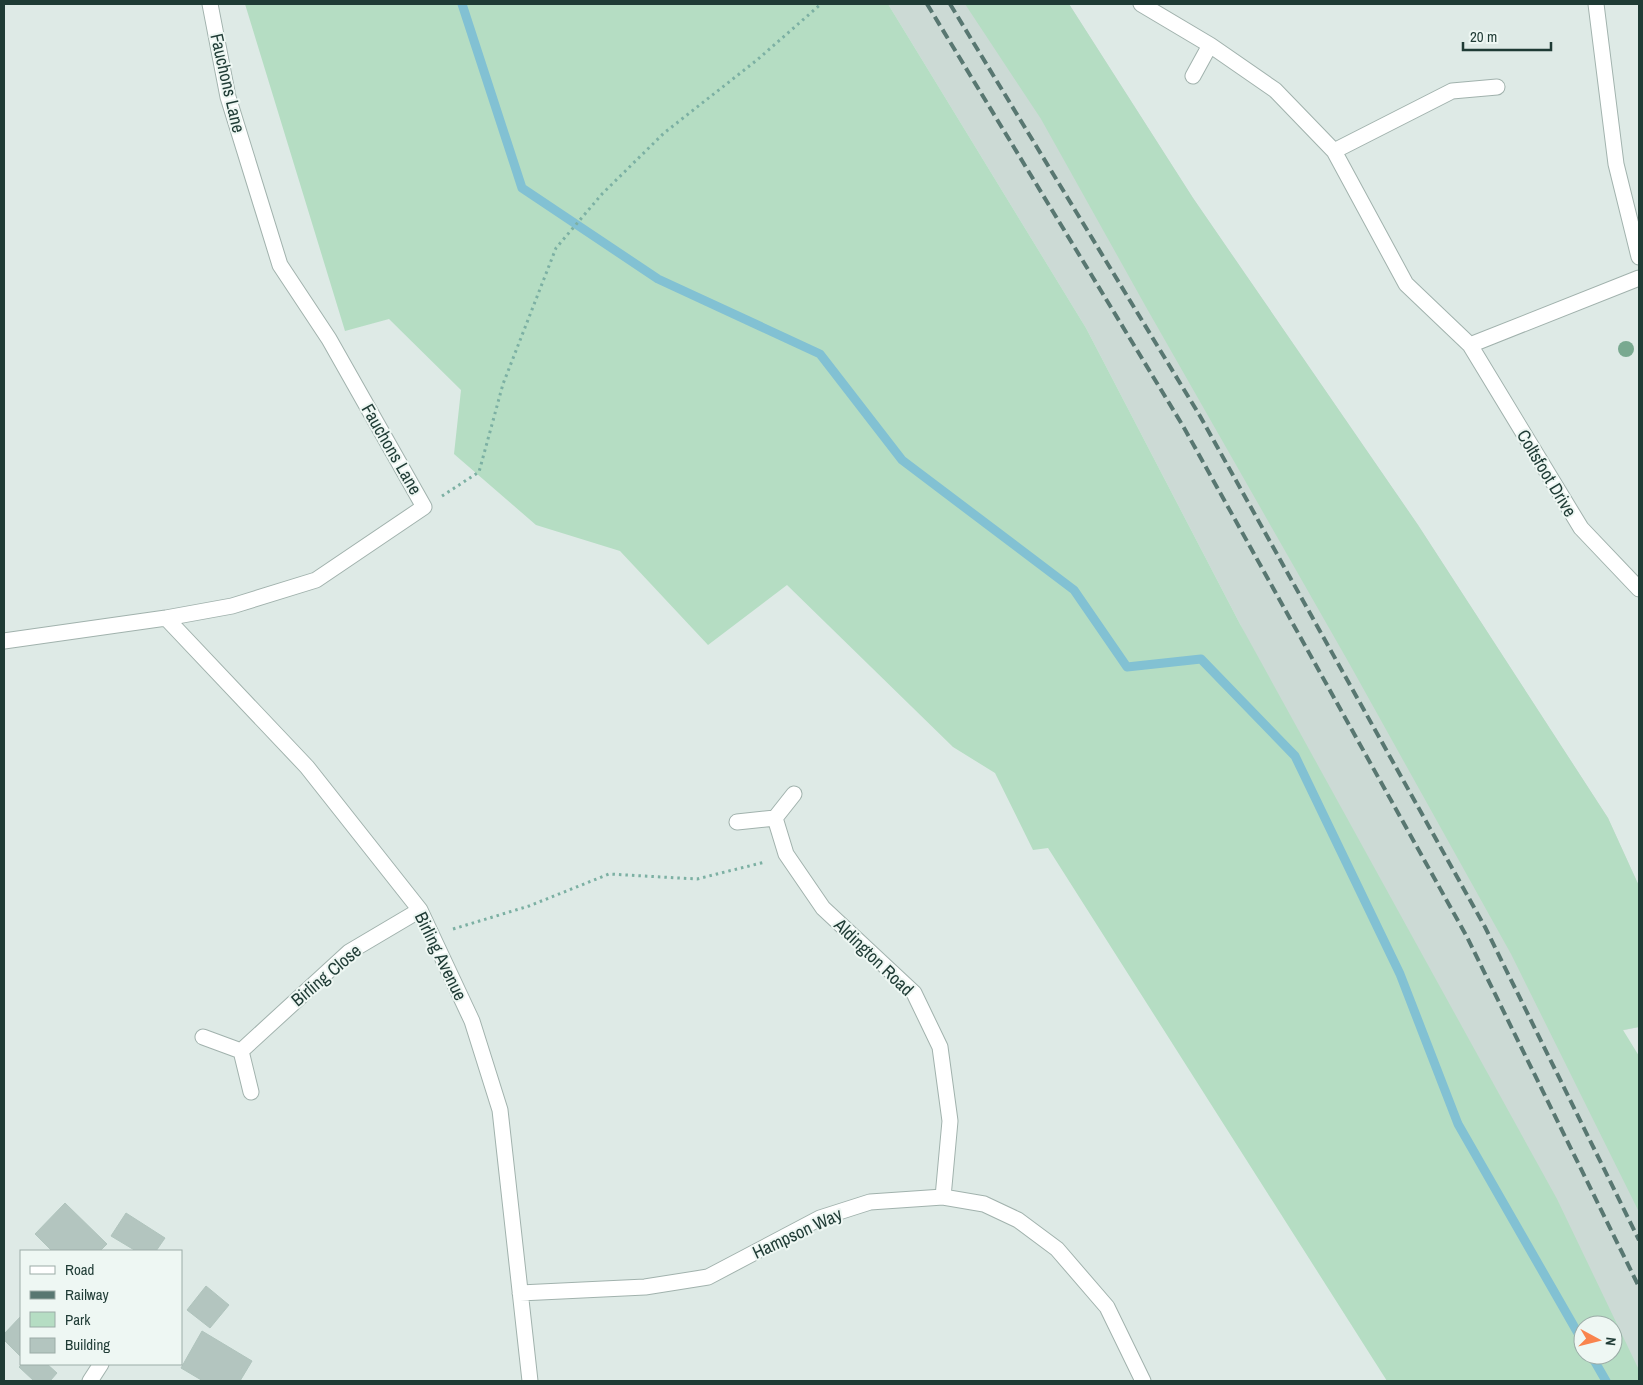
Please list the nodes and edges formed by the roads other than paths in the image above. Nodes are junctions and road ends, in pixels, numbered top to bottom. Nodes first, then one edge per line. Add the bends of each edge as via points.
1 (210, 4) edge
2 (1141, 4) edge
3 (1596, 4) edge
4 (1210, 45) junction
5 (1193, 76) dead end
6 (1497, 87) dead end
7 (1334, 151) junction
8 (1639, 257) edge
9 (1639, 278) edge
10 (1470, 345) junction
11 (1639, 589) edge
12 (166, 618) junction
13 (4, 640) edge
14 (794, 794) dead end
15 (775, 818) junction
16 (737, 822) dead end
17 (420, 910) junction
18 (203, 1037) dead end
19 (241, 1051) junction
20 (251, 1092) dead end
21 (943, 1197) junction
22 (520, 1293) junction
23 (100, 1365) edge
24 (90, 1381) edge
25 (530, 1381) edge
26 (1143, 1381) edge

1 - 12 street, Fauchons Lane via 228,97 280,265 330,340 424,507 316,580 232,606
2 - 4 street, Coltsfoot Drive
3 - 8 street via 1616,164
4 - 5 street
4 - 7 street, Coltsfoot Drive via 1275,90
6 - 7 street via 1452,91
7 - 10 street, Coltsfoot Drive via 1406,284
9 - 10 street
10 - 11 street, Coltsfoot Drive via 1581,528
12 - 13 street, Fauchons Lane
12 - 17 street, Birling Avenue via 308,767
14 - 15 street
15 - 16 street
15 - 21 street, Aldington Road via 786,854 823,908 914,992 940,1047 950,1121
17 - 19 street, Birling Close via 349,952
17 - 22 street, Birling Avenue via 472,1022 500,1110
18 - 19 street
19 - 20 street
21 - 22 street, Hampson Way via 870,1202 820,1218 708,1277 645,1287
21 - 26 street, Hampson Way via 984,1204 1018,1220 1057,1249 1107,1307
22 - 25 street, Birling Avenue
23 - 24 street

